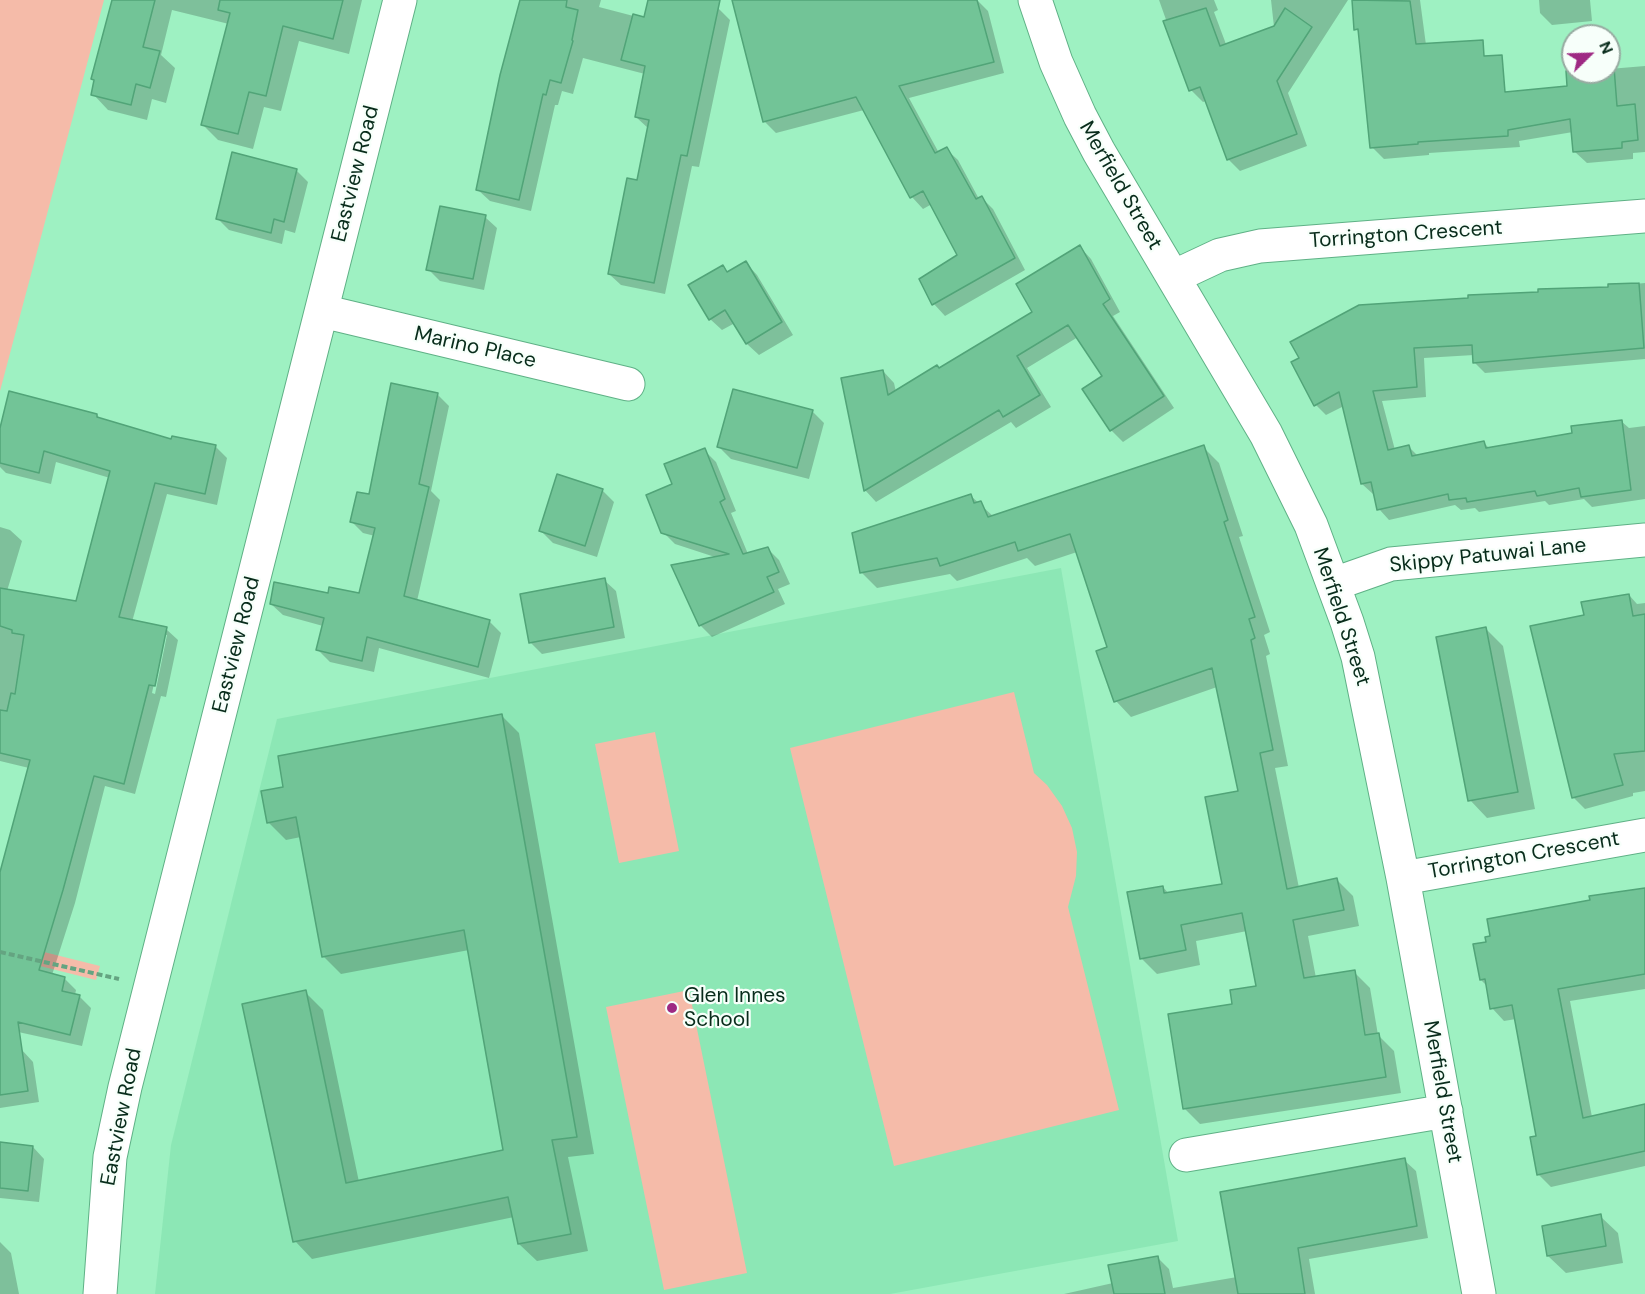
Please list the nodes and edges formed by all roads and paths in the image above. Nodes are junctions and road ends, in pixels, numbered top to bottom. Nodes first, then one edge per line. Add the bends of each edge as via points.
1 (400, 0) edge
2 (1035, 0) edge
3 (1645, 216) edge
4 (1173, 277) junction
5 (322, 311) junction
6 (628, 384) dead end
7 (1645, 540) edge
8 (1334, 584) junction
9 (1645, 835) edge
10 (1403, 878) junction
11 (0, 952) edge
12 (125, 981) dead end
13 (1446, 1111) junction
14 (1186, 1155) dead end
15 (100, 1294) edge
16 (1479, 1294) edge

1 - 5 street, Eastview Road
2 - 4 street, Merfield Street via 1080,116
3 - 4 street, Torrington Crescent via 1260,246 1220,255
4 - 8 street, Merfield Street via 1266,434 1311,525
5 - 6 street, Marino Place
5 - 15 street, Eastview Road via 125,1087 111,1157
7 - 8 street, Skippy Patuwai Lane via 1391,564
8 - 10 street, Merfield Street via 1359,657
9 - 10 street, Torrington Crescent
10 - 13 street, Merfield Street
11 - 12 path
13 - 14 street
13 - 16 street, Merfield Street

